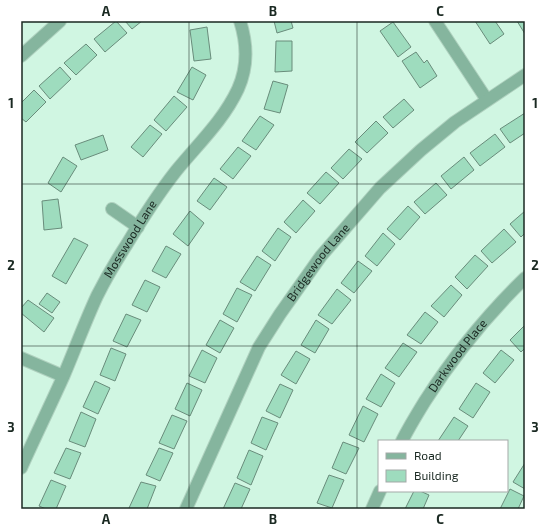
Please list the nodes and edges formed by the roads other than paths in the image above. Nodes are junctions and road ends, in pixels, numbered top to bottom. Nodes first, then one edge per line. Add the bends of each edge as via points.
1 (60, 21) edge
2 (240, 21) edge
3 (435, 21) edge
4 (21, 56) edge
5 (525, 75) edge
6 (488, 100) junction
7 (112, 209) dead end
8 (138, 227) junction
9 (525, 278) edge
10 (21, 358) edge
11 (63, 376) junction
12 (403, 440) edge
13 (21, 468) edge
14 (380, 492) edge
15 (186, 509) edge
16 (372, 509) edge

1 - 4 street
2 - 8 street, Mosswood Lane via 246,47 245,61 243,74 231,103 176,171
3 - 6 street
5 - 6 street, Bridgewood Lane
6 - 15 street, Bridgewood Lane via 455,122 380,188 300,284 259,347
7 - 8 street
8 - 11 street, Mosswood Lane via 97,296
9 - 12 street, Darkwood Place via 451,362
10 - 11 street
11 - 13 street, Mosswood Lane
14 - 16 street

